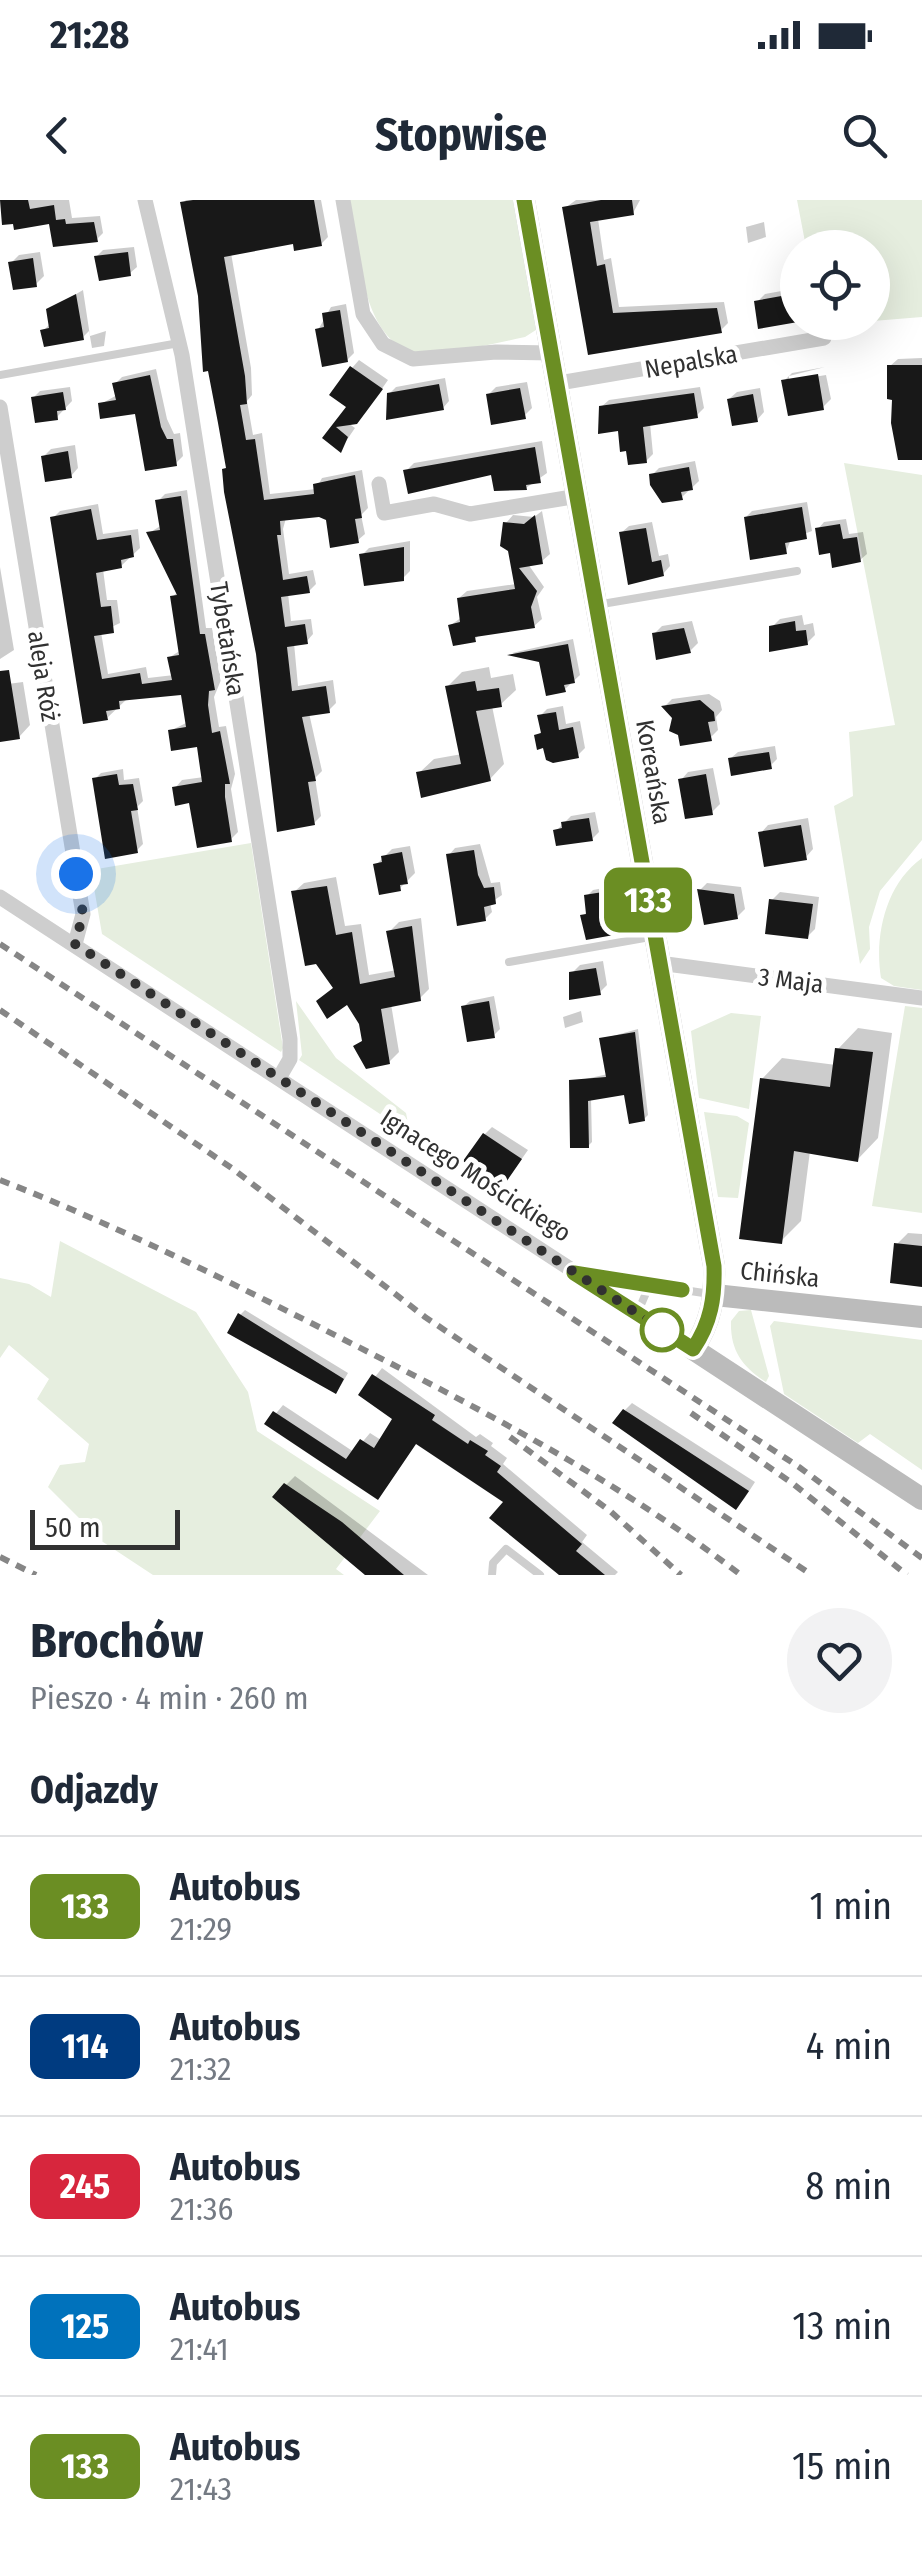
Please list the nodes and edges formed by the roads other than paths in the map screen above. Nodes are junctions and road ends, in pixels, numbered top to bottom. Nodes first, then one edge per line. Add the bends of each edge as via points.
1 (145, 200) edge
2 (343, 200) edge
3 (524, 200) edge
4 (812, 340) edge
5 (179, 342) junction
6 (552, 353) junction
7 (0, 375) edge
8 (559, 383) junction
9 (0, 407) edge
10 (379, 484) dead end
11 (578, 496) junction
12 (797, 571) dead end
13 (597, 605) junction
14 (0, 897) edge
15 (654, 936) junction
16 (75, 944) junction
17 (508, 962) dead end
18 (659, 963) junction
19 (922, 998) edge
20 (279, 1078) junction
21 (574, 1273) junction
22 (650, 1286) junction
23 (715, 1295) junction
24 (638, 1314) junction
25 (922, 1317) edge
26 (693, 1349) junction
27 (922, 1499) edge
28 (492, 1575) edge
29 (540, 1575) edge

1 - 5 street, Tybetańska
2 - 6 street via 364,314 383,344 414,359
3 - 6 street, Koreańska
4 - 8 street, Nepalska
5 - 7 lane
5 - 20 street, Tybetańska via 290,1039 290,1060
6 - 8 street, Koreańska
8 - 11 street, Koreańska
9 - 16 street, aleja Róż via 83,914
10 - 11 street via 384,514 434,504 470,514
11 - 13 street, Koreańska
12 - 13 lane
13 - 15 street, Koreańska
14 - 16 street, Ignacego Mościckiego
15 - 17 lane
15 - 18 street, Koreańska
16 - 20 street, Ignacego Mościckiego
18 - 19 street, 3 Maja
18 - 23 street, Koreańska
20 - 21 street, Ignacego Mościckiego
21 - 22 lane, Chińska
21 - 24 street, Ignacego Mościckiego
22 - 23 lane, Chińska
22 - 24 lane
23 - 25 street, Chińska
23 - 26 street, Koreańska via 706,1331
24 - 26 street, Ignacego Mościckiego
26 - 27 street, Ignacego Mościckiego
28 - 29 lane via 506,1548

